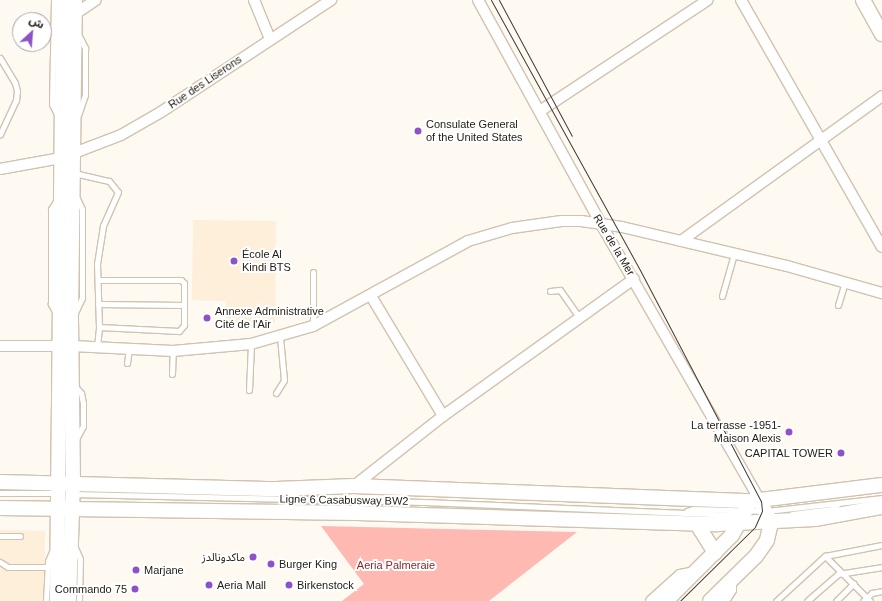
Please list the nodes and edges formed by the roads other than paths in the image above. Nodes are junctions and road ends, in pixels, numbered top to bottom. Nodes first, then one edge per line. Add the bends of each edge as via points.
1 (54, 0) edge
2 (63, 0) edge
3 (75, 0) edge
4 (96, 0) edge
5 (254, 0) edge
6 (331, 0) edge
7 (478, 0) edge
8 (708, 0) edge
9 (741, 0) edge
10 (863, 0) edge
11 (75, 14) junction
12 (882, 34) edge
13 (270, 40) junction
14 (0, 58) edge
15 (882, 96) edge
16 (540, 111) junction
17 (68, 120) junction
18 (0, 135) edge
19 (821, 140) junction
20 (67, 156) junction
21 (0, 170) edge
22 (73, 173) junction
23 (67, 193) junction
24 (601, 224) junction
25 (681, 241) junction
26 (882, 247) edge
27 (734, 254) junction
28 (313, 272) dead end
29 (634, 279) junction
30 (98, 280) junction
31 (845, 282) junction
32 (550, 291) dead end
33 (882, 293) edge
34 (371, 296) junction
35 (722, 296) dead end
36 (98, 304) junction
37 (184, 305) junction
38 (838, 305) dead end
39 (578, 316) junction
40 (65, 318) junction
41 (100, 326) junction
42 (313, 326) junction
43 (280, 337) junction
44 (251, 344) junction
45 (0, 346) edge
46 (66, 346) junction
47 (97, 347) junction
48 (129, 349) junction
49 (173, 351) junction
50 (127, 363) dead end
51 (172, 374) dead end
52 (249, 390) dead end
53 (276, 393) dead end
54 (443, 416) junction
55 (0, 482) edge
56 (882, 485) edge
57 (354, 486) junction
58 (59, 488) junction
59 (73, 488) junction
60 (0, 493) edge
61 (882, 498) edge
62 (0, 508) edge
63 (882, 508) edge
64 (66, 509) junction
65 (756, 510) junction
66 (697, 524) junction
67 (0, 536) edge
68 (20, 536) dead end
69 (65, 542) junction
70 (882, 546) edge
71 (715, 553) junction
72 (824, 556) junction
73 (0, 562) edge
74 (47, 567) junction
75 (882, 567) edge
76 (696, 572) junction
77 (845, 573) junction
78 (731, 581) junction
79 (854, 583) junction
80 (882, 591) edge
81 (867, 600) edge
82 (46, 601) edge
83 (57, 601) edge
84 (69, 601) edge
85 (79, 601) edge
86 (651, 601) edge
87 (666, 601) edge
88 (710, 601) edge
89 (724, 601) edge
90 (776, 601) edge
91 (807, 601) edge
92 (836, 601) edge

1 - 17 lane via 52,104 56,114
2 - 17 main road
3 - 11 main road
4 - 11 street
5 - 13 street
6 - 13 street, Rue des Liserons
7 - 16 street, Rue de la Mer
8 - 16 street
9 - 19 street
10 - 12 main road
11 - 17 main road
13 - 20 street, Rue des Liserons via 161,112 121,135
14 - 18 lane via 13,78 16,100
15 - 19 street
16 - 24 street, Rue de la Mer
17 - 20 main road
19 - 25 street
19 - 26 street
20 - 21 street, Rue des Liserons
20 - 22 main road
20 - 23 main road
22 - 23 main road
22 - 30 lane via 109,181 118,192 103,226
23 - 40 main road
23 - 40 lane via 53,202 51,209 50,304
24 - 25 street
24 - 29 street, Rue de la Mer
24 - 34 street via 562,221 487,234 436,257
25 - 27 street
27 - 31 street
27 - 35 lane
28 - 42 lane
29 - 39 street
29 - 65 street, Rue de la Mer
30 - 36 lane
30 - 37 lane via 181,280 184,283
31 - 33 street
31 - 38 lane
32 - 39 lane via 560,290
34 - 42 street
34 - 54 street
36 - 37 lane
36 - 41 lane
37 - 41 lane via 184,326 179,331
39 - 54 street
40 - 46 main road
41 - 47 lane
42 - 43 street
43 - 44 street
43 - 53 lane via 284,380
44 - 49 street
44 - 52 lane
45 - 46 street
46 - 47 street
46 - 58 main road via 60,380
46 - 59 main road via 74,384
47 - 48 street
48 - 49 street
48 - 50 lane
49 - 51 lane
54 - 57 street
55 - 58 main road
56 - 65 main road
57 - 59 main road via 276,489
57 - 65 main road
58 - 59 main road
58 - 60 lane
58 - 64 main road
59 - 64 main road
59 - 65 lane, Ligne 6 Casabusway BW2 via 687,512 693,509
61 - 65 lane, Ligne 6 Casabusway BW2 via 839,503 832,509
62 - 64 main road
63 - 65 main road via 832,517
64 - 66 main road via 357,513
64 - 69 main road
65 - 66 main road
65 - 71 main road
65 - 78 main road via 760,552
66 - 71 main road
67 - 68 lane
69 - 74 lane via 51,550
69 - 83 main road
69 - 84 main road
69 - 85 lane via 80,559
70 - 72 lane
71 - 76 main road
72 - 77 lane
72 - 90 lane
73 - 74 lane via 8,568
74 - 82 lane
75 - 77 lane
76 - 86 street via 680,575
76 - 87 main road
77 - 79 lane
77 - 91 lane via 833,576
78 - 88 main road
78 - 89 street via 731,590
79 - 81 lane
79 - 92 lane
80 - 81 lane

